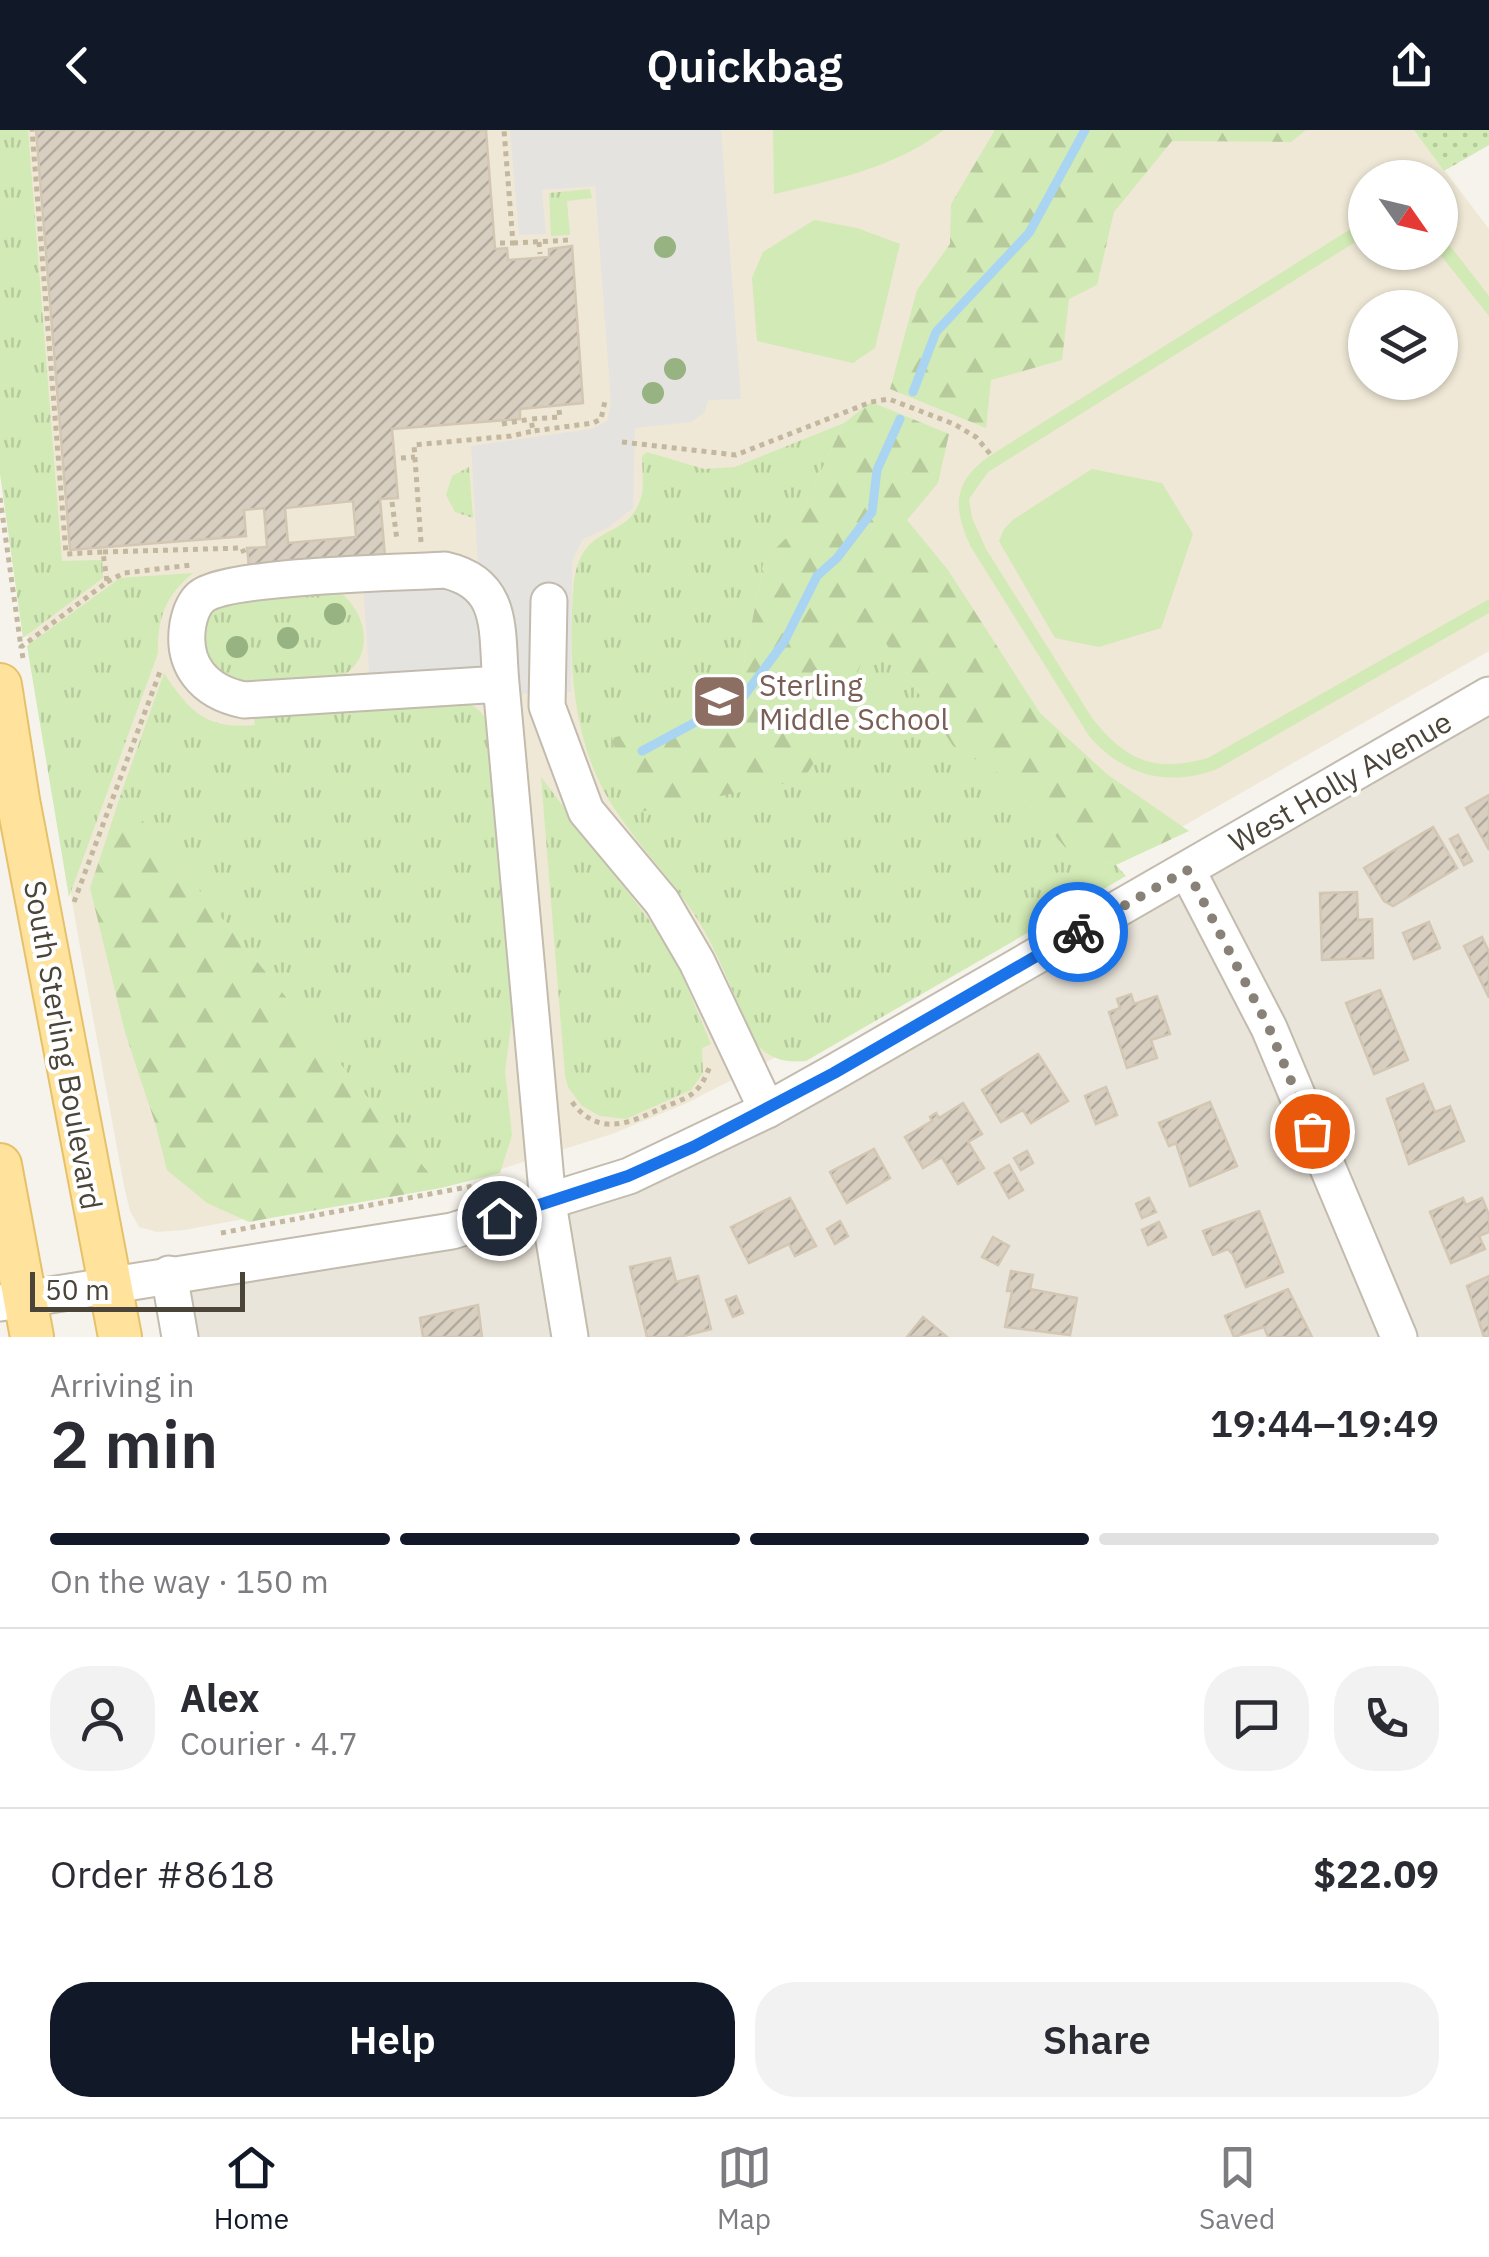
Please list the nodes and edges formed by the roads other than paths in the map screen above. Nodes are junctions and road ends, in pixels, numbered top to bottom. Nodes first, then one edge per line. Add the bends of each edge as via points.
1 (549, 601) dead end
2 (12, 675) edge
3 (502, 684) junction
4 (1489, 695) edge
5 (1187, 870) junction
6 (767, 1110) junction
7 (0, 1165) edge
8 (548, 1203) junction
9 (169, 1274) junction
10 (109, 1286) junction
11 (19, 1313) edge
12 (120, 1337) edge
13 (180, 1337) edge
14 (570, 1337) edge
15 (1399, 1337) edge

1 - 6 street via 546,706 586,811 662,902
2 - 10 main road, South Sterling Boulevard via 18,800
3 - 3 street via 494,605 481,584 464,574 260,580 203,595 190,613 190,664 224,696
3 - 8 street
4 - 5 street, West Holly Avenue
5 - 6 street, West Holly Avenue
5 - 15 street via 1269,1028
6 - 8 street, West Holly Avenue via 628,1176
7 - 11 main road
8 - 9 street, West Holly Avenue via 452,1232
8 - 14 street
9 - 10 street, West Holly Avenue
9 - 13 street
10 - 11 street, West Holly Avenue
10 - 12 main road, South Sterling Boulevard

